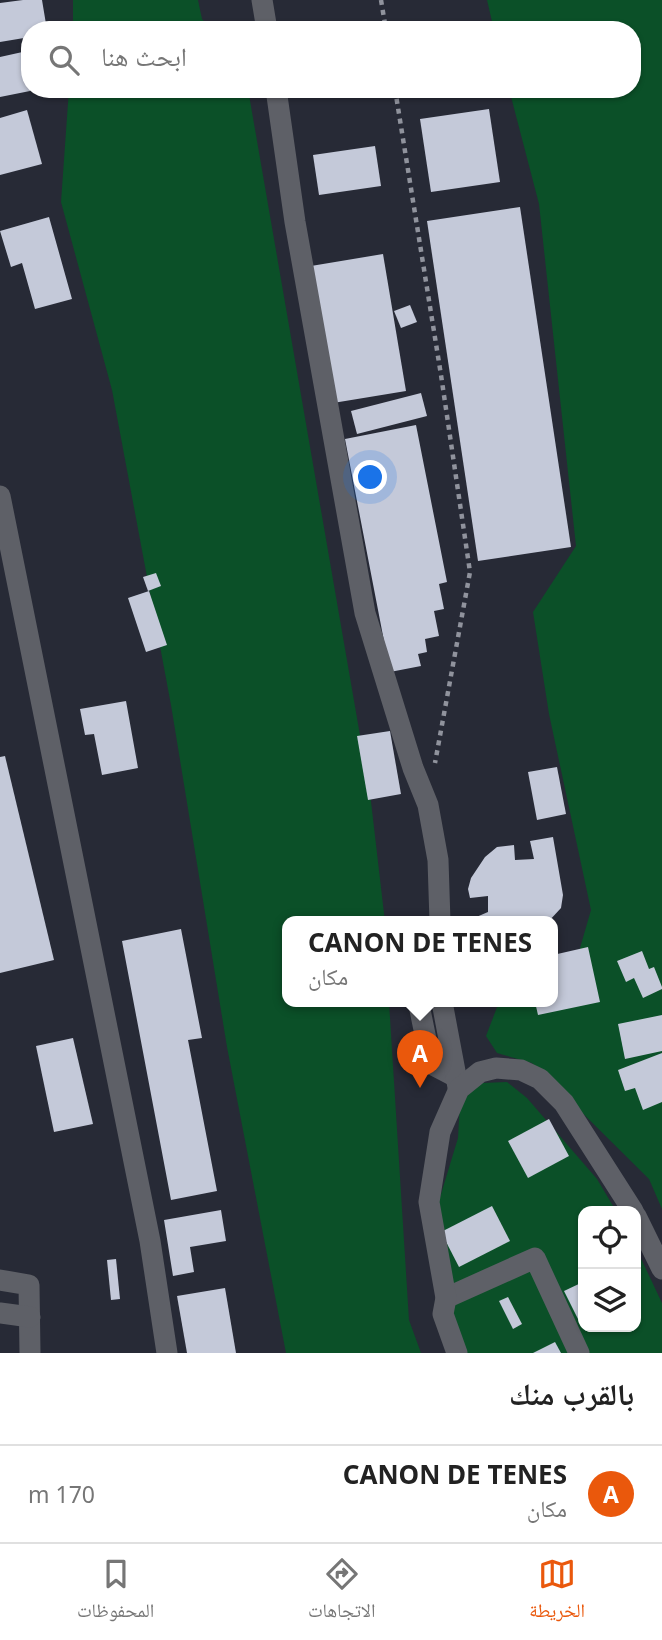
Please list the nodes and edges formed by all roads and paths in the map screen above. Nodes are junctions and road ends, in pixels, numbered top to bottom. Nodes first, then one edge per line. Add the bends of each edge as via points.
1 (262, 0) edge
2 (381, 0) edge
3 (266, 21) edge
4 (384, 21) edge
5 (277, 98) edge
6 (396, 98) edge
7 (0, 496) edge
8 (435, 764) dead end
9 (440, 916) edge
10 (419, 1007) edge
11 (443, 1007) edge
12 (458, 1083) junction
13 (630, 1206) edge
14 (641, 1226) edge
15 (662, 1269) edge
16 (0, 1280) edge
17 (446, 1298) junction
18 (0, 1313) edge
19 (30, 1317) junction
20 (30, 1353) edge
21 (167, 1353) edge
22 (457, 1353) edge
23 (579, 1353) edge

1 - 3 street
2 - 4 path
5 - 9 street via 365,613 428,805 438,860
6 - 8 path via 470,572
7 - 21 street via 150,1241
10 - 12 street via 431,1063
11 - 12 street
12 - 13 street via 496,1068 521,1070 540,1079 564,1104
12 - 17 street via 440,1132 429,1202
14 - 15 street
16 - 19 street via 29,1285
17 - 22 street via 443,1314
17 - 23 street via 535,1258
18 - 19 street
19 - 20 street

